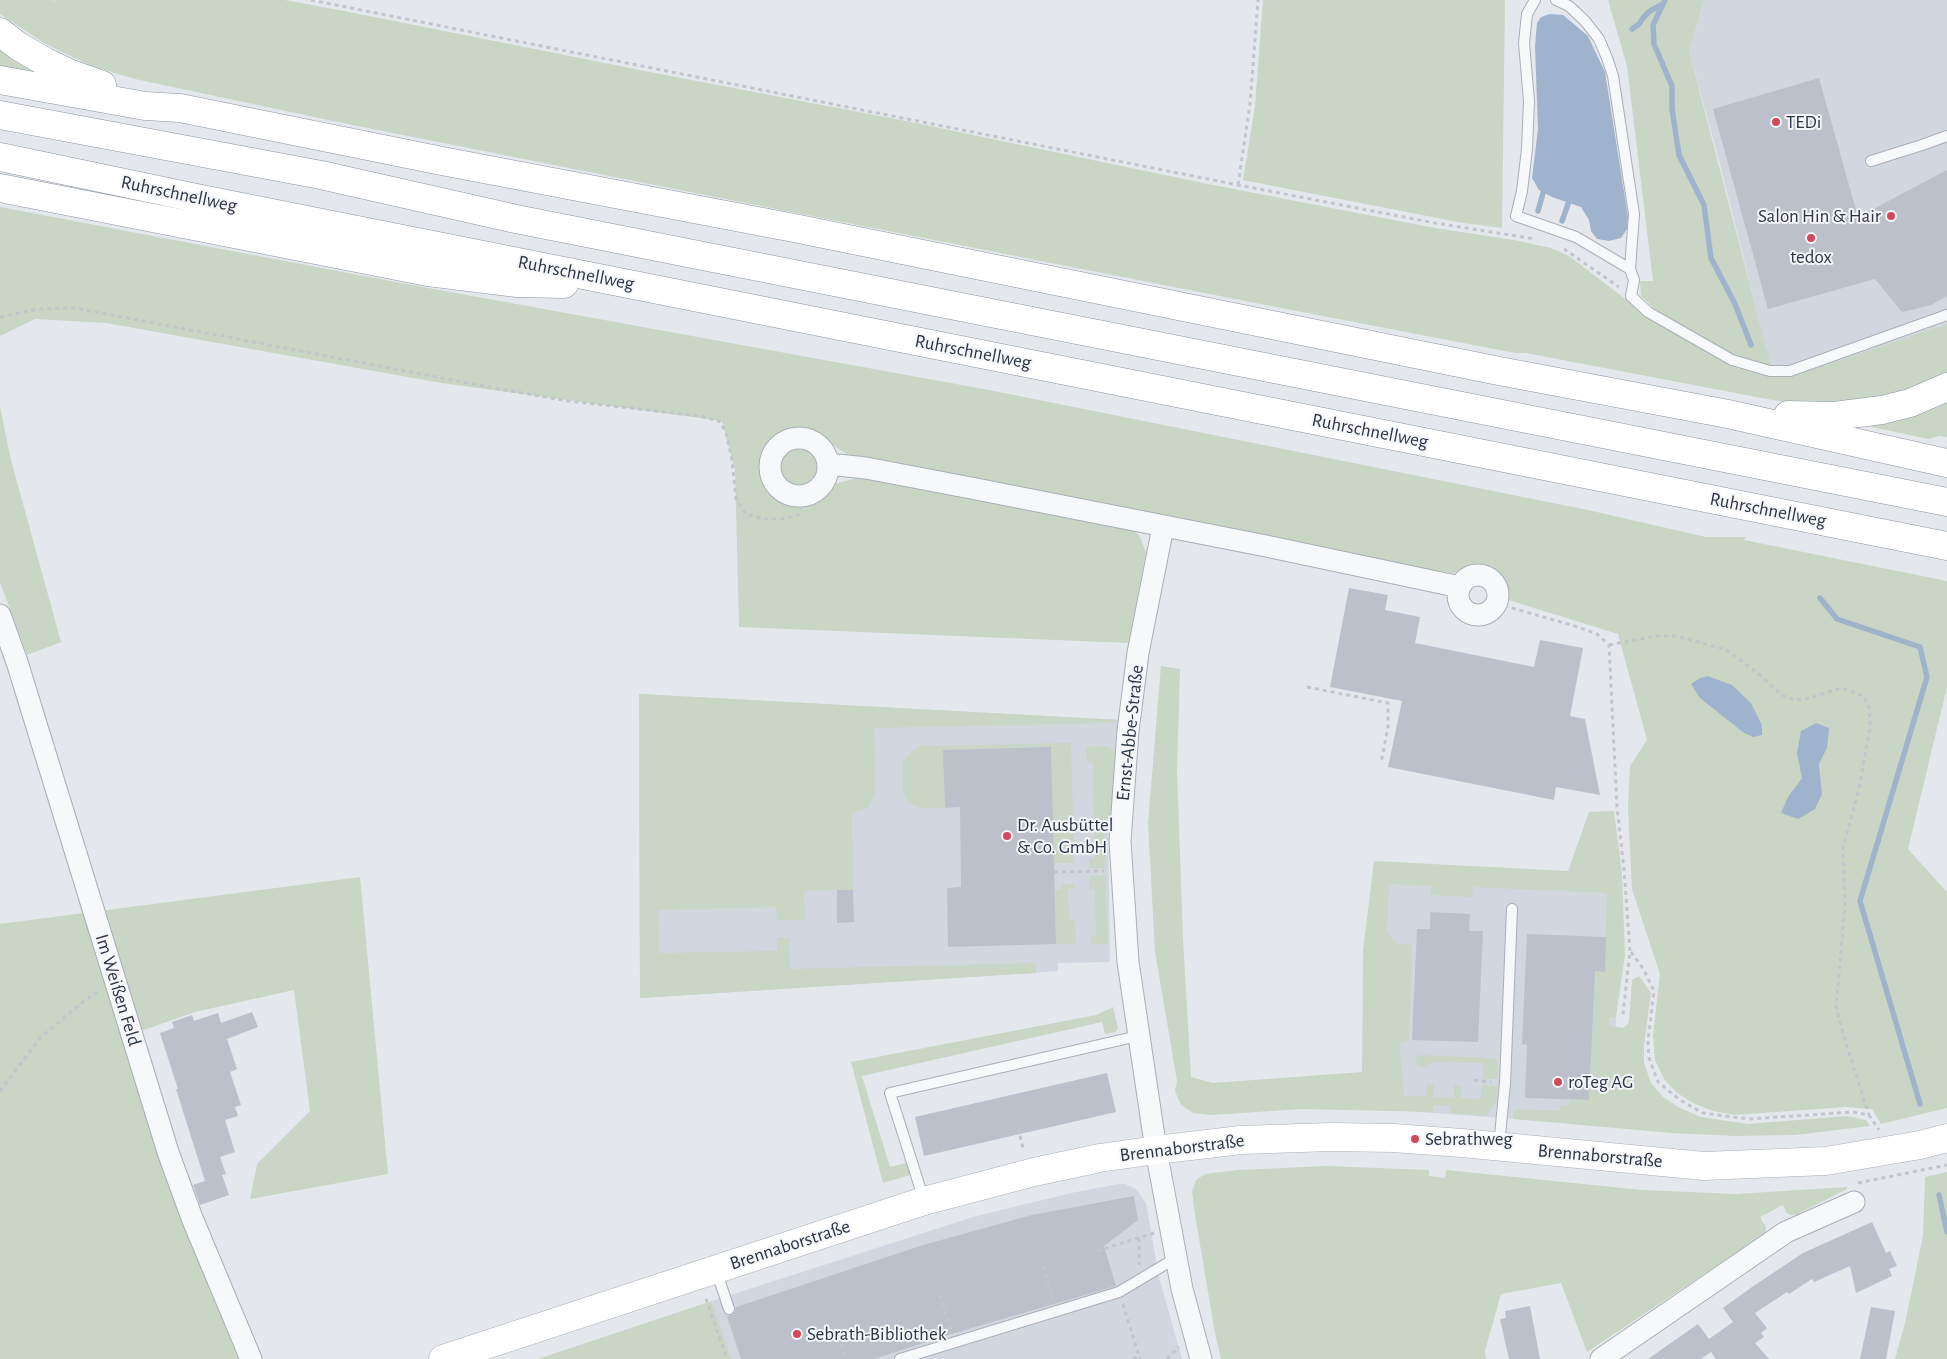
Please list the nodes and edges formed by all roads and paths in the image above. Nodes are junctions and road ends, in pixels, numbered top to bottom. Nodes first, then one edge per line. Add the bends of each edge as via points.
1 (311, 0) edge
2 (1258, 0) edge
3 (1535, 0) edge
4 (1556, 0) edge
5 (0, 32) edge
6 (0, 80) edge
7 (180, 108) junction
8 (0, 114) edge
9 (1947, 136) edge
10 (0, 157) edge
11 (1871, 160) dead end
12 (1238, 185) junction
13 (0, 188) edge
14 (1540, 240) dead end
15 (1561, 247) dead end
16 (1630, 269) junction
17 (650, 288) junction
18 (1631, 296) junction
19 (1947, 315) edge
20 (0, 317) edge
21 (1947, 388) edge
22 (1728, 414) junction
23 (1947, 463) edge
24 (828, 464) junction
25 (807, 495) junction
26 (1947, 502) edge
27 (1163, 527) junction
28 (1947, 546) edge
29 (1460, 587) junction
30 (1497, 602) junction
31 (0, 615) edge
32 (1609, 645) junction
33 (1308, 687) dead end
34 (1381, 763) dead end
35 (1122, 870) junction
36 (1054, 872) dead end
37 (1512, 909) dead end
38 (1630, 951) junction
39 (115, 980) junction
40 (1623, 1014) dead end
41 (1138, 1036) junction
42 (1474, 1080) dead end
43 (1487, 1082) dead end
44 (0, 1091) edge
45 (1869, 1115) junction
46 (1018, 1128) dead end
47 (1947, 1138) edge
48 (1499, 1147) junction
49 (1023, 1148) dead end
50 (1156, 1150) junction
51 (1885, 1152) junction
52 (1947, 1166) edge
53 (1856, 1192) joint
54 (924, 1201) junction
55 (1154, 1233) dead end
56 (1139, 1238) junction
57 (1097, 1251) dead end
58 (1176, 1258) junction
59 (1043, 1266) dead end
60 (715, 1270) junction
61 (1139, 1280) junction
62 (1119, 1292) junction
63 (940, 1295) dead end
64 (706, 1299) dead end
65 (729, 1309) dead end
66 (1056, 1311) junction
67 (836, 1329) dead end
68 (954, 1341) junction
69 (1181, 1345) dead end
70 (1140, 1358) edge
71 (252, 1359) edge
72 (443, 1359) edge
73 (727, 1359) edge
74 (846, 1359) edge
75 (900, 1359) edge
76 (1133, 1359) edge
77 (1167, 1359) edge
78 (1202, 1359) edge
79 (1601, 1359) edge

1 - 12 path
2 - 12 path via 1250,104
3 - 16 lane via 1527,14 1524,43 1529,101 1527,148 1516,216 1576,237
4 - 16 lane via 1570,6 1599,39 1613,76 1634,214
5 - 7 main road via 71,74 160,99
6 - 7 main road via 145,106
7 - 22 main road
8 - 26 main road via 321,175 526,221
9 - 11 lane
10 - 17 main road, Ruhrschnellweg
12 - 14 path
13 - 17 main road via 428,272 517,283
15 - 18 path
16 - 18 lane via 1634,280
17 - 28 main road, Ruhrschnellweg
18 - 19 lane via 1648,312 1732,360 1770,371 1799,368
20 - 25 path via 38,309 75,308 568,401 700,416 720,421 726,432 736,499 746,514 764,519 798,515
21 - 22 main road via 1910,403 1853,414
22 - 23 main road
24 - 25 street via 821,487
24 - 25 street via 816,443 800,438 784,442 773,454 770,470 777,485 790,494
24 - 27 street via 876,470
27 - 29 street
27 - 35 street, Ernst-Abbe-Straße via 1138,653 1128,731 1120,841
29 - 30 street via 1474,575 1486,576 1498,590
29 - 30 street via 1458,598 1468,612 1485,614
30 - 32 path via 1578,627 1596,634
31 - 39 street, Im Weißen Feld
32 - 38 path via 1617,806
32 - 45 path via 1656,636 1676,636 1731,653 1781,695 1795,700 1841,688 1864,696 1869,708 1870,727 1859,789 1843,848 1845,906 1836,1006
33 - 34 path via 1388,703 1388,727
35 - 36 path
35 - 41 street, Ernst-Abbe-Straße via 1128,962
37 - 48 lane via 1505,1083
38 - 40 path
38 - 45 path via 1654,991 1649,1058 1658,1082 1680,1100 1703,1113 1749,1119 1853,1112
39 - 44 path via 41,1037
39 - 71 street, Im Weißen Feld via 189,1210
41 - 50 street, Ernst-Abbe-Straße
41 - 54 lane via 890,1093
42 - 43 path
45 - 51 path via 1878,1128
46 - 49 path
47 - 51 main road, Brennaborstraße
48 - 50 main road, Brennaborstraße via 1415,1139 1331,1137 1242,1140
48 - 51 main road, Brennaborstraße via 1704,1166 1826,1161
50 - 54 main road, Brennaborstraße via 1034,1172
50 - 58 street
52 - 53 path
53 - 79 street via 1786,1232
54 - 60 main road, Brennaborstraße
55 - 56 path
56 - 57 path
56 - 61 path
58 - 61 lane
58 - 78 street
59 - 66 path
60 - 65 lane
60 - 72 main road, Brennaborstraße
61 - 62 lane
62 - 66 lane
62 - 70 path
63 - 68 path
64 - 73 path
66 - 68 lane
67 - 74 path
68 - 75 lane
69 - 77 path
70 - 76 path

